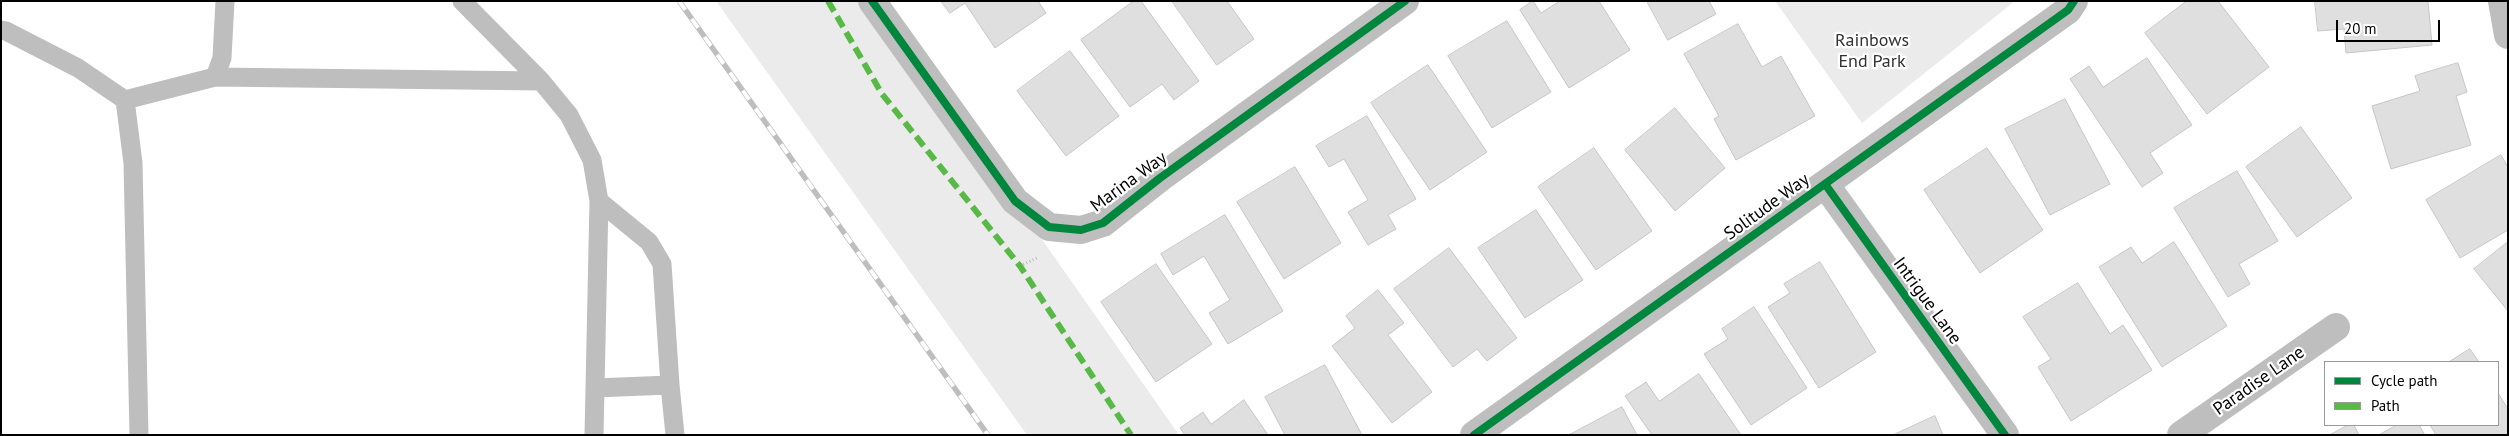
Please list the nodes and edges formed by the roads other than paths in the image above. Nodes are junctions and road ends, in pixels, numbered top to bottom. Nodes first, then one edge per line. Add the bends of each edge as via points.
1 (225, 1) edge
2 (462, 1) edge
3 (872, 1) edge
4 (1405, 1) edge
5 (2074, 1) edge
6 (2502, 1) edge
7 (1, 30) edge
8 (2508, 35) edge
9 (215, 77) junction
10 (541, 81) junction
11 (125, 100) junction
12 (1825, 184) junction
13 (599, 201) junction
14 (2336, 327) dead end
15 (670, 385) junction
16 (595, 388) junction
17 (138, 435) edge
18 (594, 435) edge
19 (675, 435) edge
20 (1474, 435) edge
21 (2005, 435) edge
22 (2181, 435) edge

1 - 9 lane via 222,58
2 - 10 lane
3 - 4 street, Marina Way via 1015,201 1049,227 1081,230 1103,223
5 - 12 street, Solitude Way via 2068,10
6 - 8 street
7 - 11 lane via 78,68
9 - 10 lane
9 - 11 lane
10 - 13 lane via 569,115 592,160
11 - 17 lane via 133,163
12 - 20 street, Solitude Way
12 - 21 street, Intrigue Lane
13 - 15 lane via 649,242 662,264
13 - 16 lane
14 - 22 street, Paradise Lane
15 - 16 lane
15 - 19 lane
16 - 18 lane

